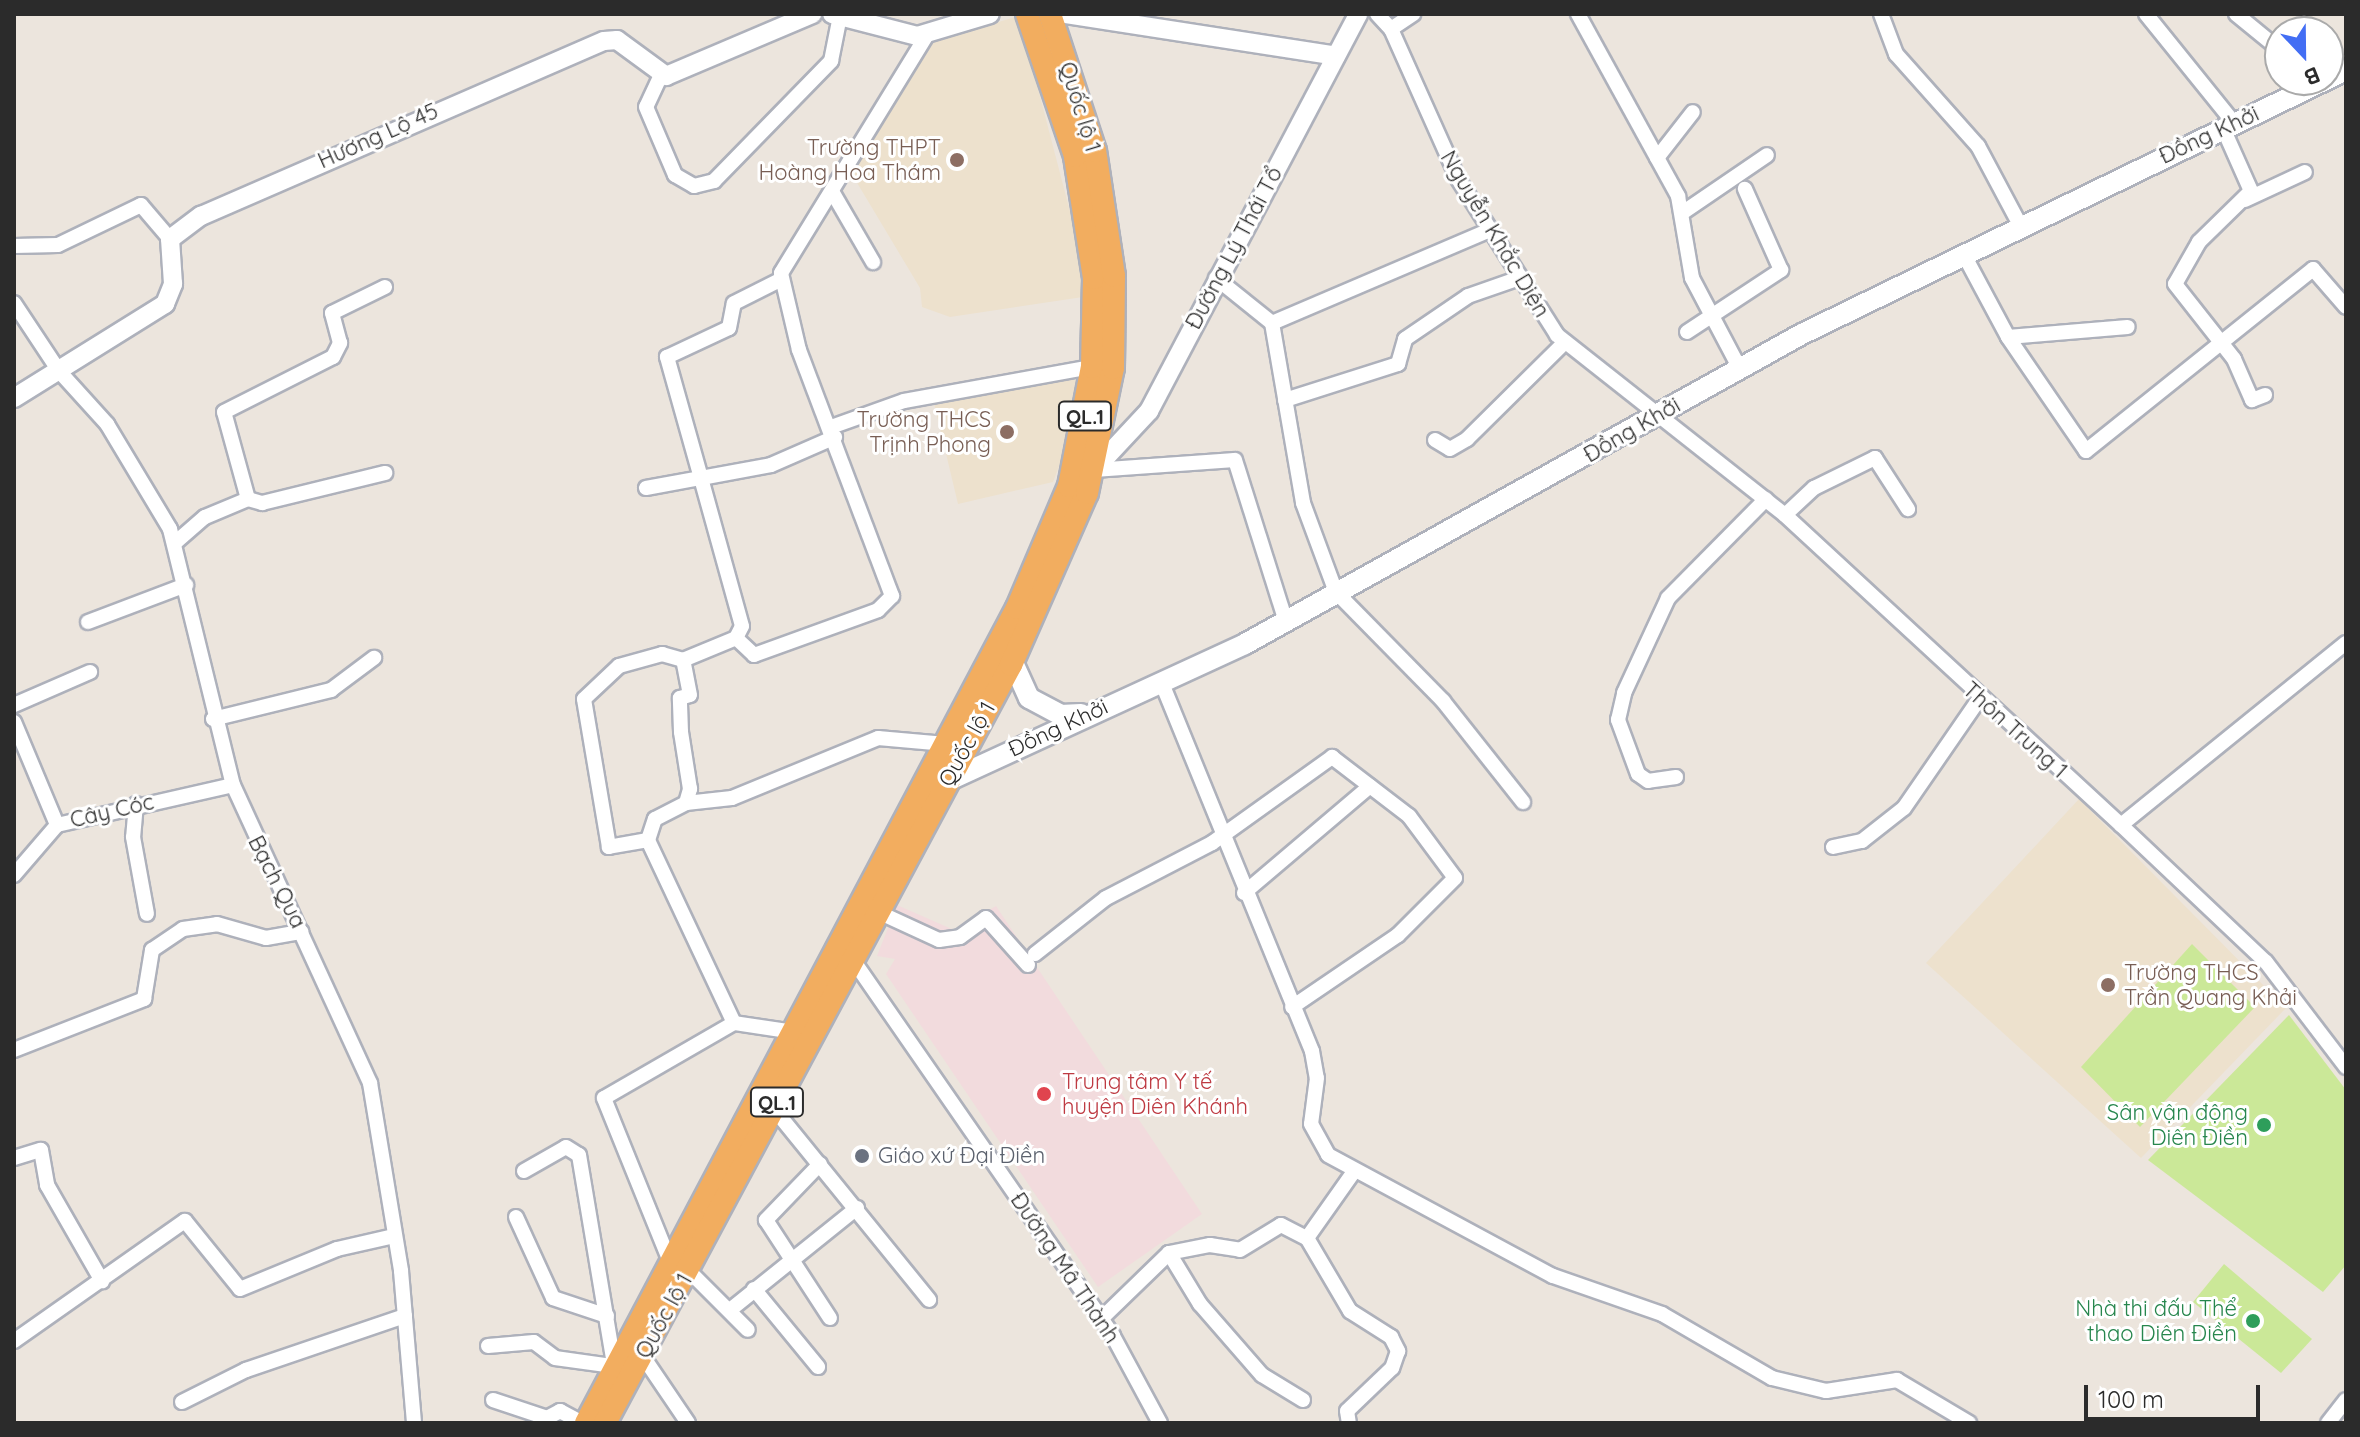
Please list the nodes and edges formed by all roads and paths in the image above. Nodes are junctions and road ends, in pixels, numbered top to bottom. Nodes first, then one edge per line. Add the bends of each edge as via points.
1 (812, 14) edge
2 (990, 14) edge
3 (1027, 14) edge
4 (1050, 14) edge
5 (1066, 14) edge
6 (1358, 14) edge
7 (1377, 14) edge
8 (1413, 14) edge
9 (1578, 14) edge
10 (1881, 14) edge
11 (2146, 14) edge
12 (2236, 14) edge
13 (836, 15) edge
14 (1171, 22) edge
15 (1391, 29) junction
16 (927, 35) junction
17 (2264, 37) edge
18 (1336, 56) junction
19 (661, 75) junction
20 (2286, 96) edge
21 (1693, 112) dead end
22 (2228, 126) junction
23 (1767, 155) dead end
24 (1657, 158) junction
25 (2305, 172) dead end
26 (1745, 189) dead end
27 (833, 193) junction
28 (2245, 200) junction
29 (1685, 211) junction
30 (2020, 225) junction
31 (1488, 231) junction
32 (170, 239) junction
33 (14, 246) edge
34 (1963, 253) junction
35 (873, 262) dead end
36 (1216, 278) junction
37 (1517, 279) junction
38 (780, 280) junction
39 (385, 287) dead end
40 (14, 303) edge
41 (2346, 307) edge
42 (1708, 314) junction
43 (1272, 323) junction
44 (2128, 327) dead end
45 (1687, 332) dead end
46 (2008, 337) junction
47 (1565, 342) junction
48 (2223, 344) junction
49 (1092, 367) junction
50 (1739, 367) junction
51 (59, 371) junction
52 (2265, 395) dead end
53 (14, 398) edge
54 (1285, 400) junction
55 (1662, 414) junction
56 (833, 432) junction
57 (1435, 440) dead end
58 (1094, 470) junction
59 (385, 473) dead end
60 (701, 478) junction
61 (646, 488) dead end
62 (248, 499) junction
63 (1766, 499) junction
64 (1908, 509) dead end
65 (1785, 515) junction
66 (176, 542) junction
67 (186, 585) junction
68 (1336, 592) junction
69 (88, 622) dead end
70 (1286, 622) junction
71 (1006, 630) junction
72 (736, 638) junction
73 (2346, 643) edge
74 (374, 658) dead end
75 (683, 660) junction
76 (1011, 665) junction
77 (90, 672) dead end
78 (1161, 681) junction
79 (1980, 698) junction
80 (14, 705) edge
81 (1092, 712) junction
82 (213, 719) junction
83 (14, 722) edge
84 (946, 744) junction
85 (1676, 777) dead end
86 (947, 781) junction
87 (233, 785) junction
88 (1370, 786) junction
89 (921, 792) junction
90 (1523, 802) dead end
91 (686, 803) junction
92 (136, 804) junction
93 (57, 825) junction
94 (2121, 825) junction
95 (1223, 833) junction
96 (648, 840) junction
97 (1833, 847) dead end
98 (14, 875) edge
99 (1244, 893) junction
100 (878, 912) junction
101 (147, 914) dead end
102 (301, 932) junction
103 (853, 960) junction
104 (1292, 1007) junction
105 (734, 1023) junction
106 (794, 1032) junction
107 (14, 1050) edge
108 (2346, 1067) edge
109 (774, 1109) junction
110 (14, 1158) edge
111 (820, 1164) junction
112 (1355, 1170) junction
113 (524, 1171) dead end
114 (857, 1208) junction
115 (516, 1217) dead end
116 (394, 1236) junction
117 (1307, 1238) junction
118 (1169, 1253) junction
119 (790, 1262) junction
120 (680, 1268) junction
121 (102, 1281) junction
122 (754, 1289) junction
123 (929, 1300) dead end
124 (730, 1310) junction
125 (405, 1316) junction
126 (607, 1316) junction
127 (830, 1318) dead end
128 (1101, 1319) junction
129 (748, 1330) dead end
130 (14, 1341) edge
131 (488, 1346) dead end
132 (642, 1355) junction
133 (818, 1367) dead end
134 (614, 1369) junction
135 (493, 1400) dead end
136 (1303, 1400) dead end
137 (2346, 1400) edge
138 (182, 1402) dead end
139 (414, 1423) edge
140 (584, 1423) edge
141 (605, 1423) edge
142 (688, 1423) edge
143 (1160, 1423) edge
144 (1349, 1423) edge
145 (1969, 1423) edge
146 (2328, 1423) edge

1 - 19 street
2 - 16 street
3 - 49 highway, Quốc lộ 1 / QL.1 via 1083,193 1094,278
4 - 58 highway, Quốc lộ 1 / QL.1 via 1095,151 1111,245 1113,368
5 - 14 street
6 - 18 street, Đường Lý Thái Tổ
7 - 15 street, Nguyễn Khắc Diện
8 - 15 street
9 - 24 street
10 - 30 street via 1896,54 1978,146
11 - 22 street
12 - 17 street
13 - 16 street
13 - 19 street via 831,61 714,181 694,186 675,175 646,107
14 - 18 street
15 - 31 street, Nguyễn Khắc Diện
16 - 27 street
18 - 36 street, Đường Lý Thái Tổ
19 - 32 street, Hương Lộ 45 via 621,42 604,41 385,131 201,216
20 - 22 main road, Đồng Khởi
21 - 24 street
22 - 28 street via 2250,180
22 - 30 main road, Đồng Khởi
23 - 29 street
24 - 29 street
25 - 28 street
26 - 42 street via 1781,270
27 - 35 street
27 - 38 street via 786,260
28 - 48 street via 2199,242 2175,284
29 - 42 street via 1689,268
30 - 34 main road, Đồng Khởi
31 - 37 street, Nguyễn Khắc Diện
31 - 43 street
32 - 33 street via 141,205 58,245
32 - 51 street via 173,284 165,304
34 - 46 street
34 - 50 main road, Đồng Khởi
36 - 43 street
36 - 58 street, Đường Lý Thái Tổ via 1143,420
37 - 47 street, Nguyễn Khắc Diện
37 - 54 street via 1468,296 1405,339 1398,364
38 - 56 street
38 - 60 street via 734,303 729,328 667,357
39 - 62 street via 332,313 340,343 333,357 224,412
40 - 51 street, Bạch Qua
41 - 48 street via 2313,269
42 - 45 street
42 - 50 street
43 - 54 street
44 - 46 street
46 - 48 street via 2086,451
47 - 55 street, Nguyễn Khắc Diện
47 - 57 street via 1467,439 1450,449
48 - 52 street via 2252,400
49 - 56 street via 904,401
49 - 71 highway, Quốc lộ 1 / QL.1 via 1069,486
50 - 55 main road, Đồng Khởi
51 - 53 street
51 - 66 street, Bạch Qua via 141,473
54 - 68 street via 1303,503
55 - 63 street, Thôn Trung 1
55 - 68 main road, Đồng Khởi
56 - 60 street via 771,465
56 - 72 street via 891,600 754,655
58 - 70 street via 1235,460
58 - 76 highway, Quốc lộ 1 / QL.1 via 1057,573
59 - 62 street via 262,503
60 - 61 street
60 - 72 street via 741,610
62 - 66 street via 205,517
63 - 65 street, Thôn Trung 1
63 - 85 street via 1668,598 1624,693 1618,720 1638,774 1648,781
64 - 65 street via 1875,458 1814,488
65 - 79 street, Thôn Trung 1
66 - 67 street, Bạch Qua
67 - 69 street
67 - 82 street, Bạch Qua
68 - 70 main road, Đồng Khởi
68 - 90 street via 1443,701
70 - 78 main road, Đồng Khởi
71 - 76 main road
71 - 84 highway, Quốc lộ 1 / QL.1
72 - 75 street
73 - 94 street
74 - 82 street via 331,690
75 - 91 street via 690,695 680,698
75 - 96 street via 662,654 619,666 584,699 609,847
76 - 81 main road via 1022,690 1049,712
76 - 86 highway, Quốc lộ 1 / QL.1
77 - 80 street
78 - 81 main road, Đồng Khởi
78 - 95 street
79 - 94 street, Thôn Trung 1
79 - 97 street via 1904,808 1862,841
81 - 86 main road, Đồng Khởi
82 - 87 street, Bạch Qua
83 - 93 street
84 - 89 highway, Quốc lộ 1 / QL.1
84 - 91 street via 878,738 732,798
86 - 89 main road, Đồng Khởi
86 - 100 highway, Quốc lộ 1 / QL.1
87 - 92 street, Cây Cóc
87 - 102 street, Bạch Qua
88 - 95 street via 1332,757
88 - 99 street
88 - 104 street via 1409,816 1453,885 1398,935
89 - 106 highway, Quốc lộ 1 / QL.1
91 - 96 street via 655,819
92 - 93 street, Cây Cóc
92 - 101 street via 133,837
93 - 98 street, Cây Cóc
94 - 108 street, Thôn Trung 1 via 2266,962
95 - 99 street
95 - 100 street via 1106,898 1032,960 986,918 960,937 939,940
96 - 105 street
99 - 104 street
100 - 103 highway, Quốc lộ 1 / QL.1
102 - 107 street via 266,938 217,924 183,929 152,950 144,999
102 - 116 street, Bạch Qua via 370,1083
103 - 109 highway, Quốc lộ 1 / QL.1
103 - 128 street, Đường Mâ Thành
104 - 112 street via 1317,1067 1314,1135 1328,1155
105 - 106 street
105 - 120 street via 604,1098
106 - 120 highway, Quốc lộ 1 / QL.1
109 - 111 street
109 - 120 highway, Quốc lộ 1 / QL.1
110 - 121 street via 41,1150 47,1185
111 - 114 street
111 - 119 street via 766,1220
112 - 117 street
112 - 145 street via 1553,1276 1662,1314 1772,1378 1826,1391 1897,1380
113 - 126 street via 566,1147 579,1155
114 - 119 street
114 - 123 street
115 - 126 street via 553,1298
116 - 121 street via 337,1249 240,1289 185,1221
116 - 125 street, Bạch Qua
117 - 118 street via 1281,1225 1240,1250 1210,1245
117 - 144 street via 1350,1311 1391,1337 1398,1351 1392,1368 1347,1411
118 - 128 street
118 - 136 street via 1200,1304 1262,1375
119 - 122 street
119 - 127 street
120 - 124 street
120 - 132 highway, Quốc lộ 1 / QL.1
120 - 134 highway, Quốc lộ 1 / QL.1
121 - 130 street
122 - 124 street
122 - 133 street
124 - 129 street
125 - 138 street via 227,1377
125 - 139 street, Bạch Qua
126 - 134 street
128 - 143 street, Đường Mâ Thành
131 - 134 street via 534,1342 555,1358
132 - 141 highway, Quốc lộ 1 / QL.1
132 - 142 street
134 - 140 highway, Quốc lộ 1 / QL.1
135 - 140 street via 547,1418 560,1411
137 - 146 street

